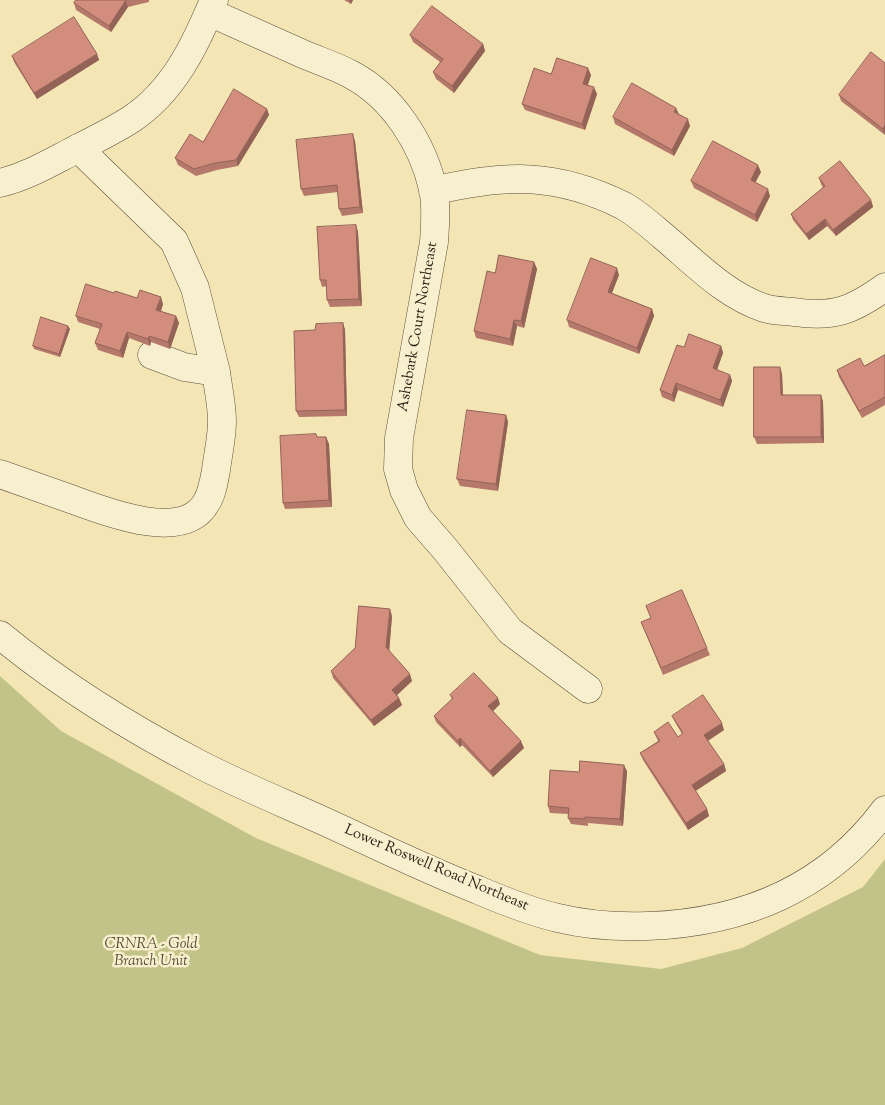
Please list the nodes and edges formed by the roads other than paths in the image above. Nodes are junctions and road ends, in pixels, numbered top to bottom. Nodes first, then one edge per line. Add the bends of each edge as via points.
1 (211, 6) edge
2 (78, 148) junction
3 (0, 183) edge
4 (433, 191) junction
5 (885, 287) edge
6 (152, 355) dead end
7 (216, 372) junction
8 (0, 474) edge
9 (0, 635) edge
10 (588, 688) dead end
11 (885, 810) edge

1 - 2 street via 192,50 175,76 150,104
1 - 4 street, Ashebark Court Northeast via 352,75 374,91 411,134 426,163
2 - 3 street via 19,179
2 - 7 street via 174,241 195,288
4 - 5 street via 504,178 541,179 604,197 646,222 724,287 748,302 766,308 818,316 863,302
4 - 10 street, Ashebark Court Northeast via 436,215 434,242 399,438 398,469 404,490 418,518 510,631
6 - 7 street via 184,367
7 - 8 street via 222,420 220,442 214,483 206,504 196,514 181,521 136,520
9 - 11 street, Lower Roswell Road Northeast via 88,700 202,765 455,881 560,919 629,927 663,926 748,910 789,893 820,874 854,847

